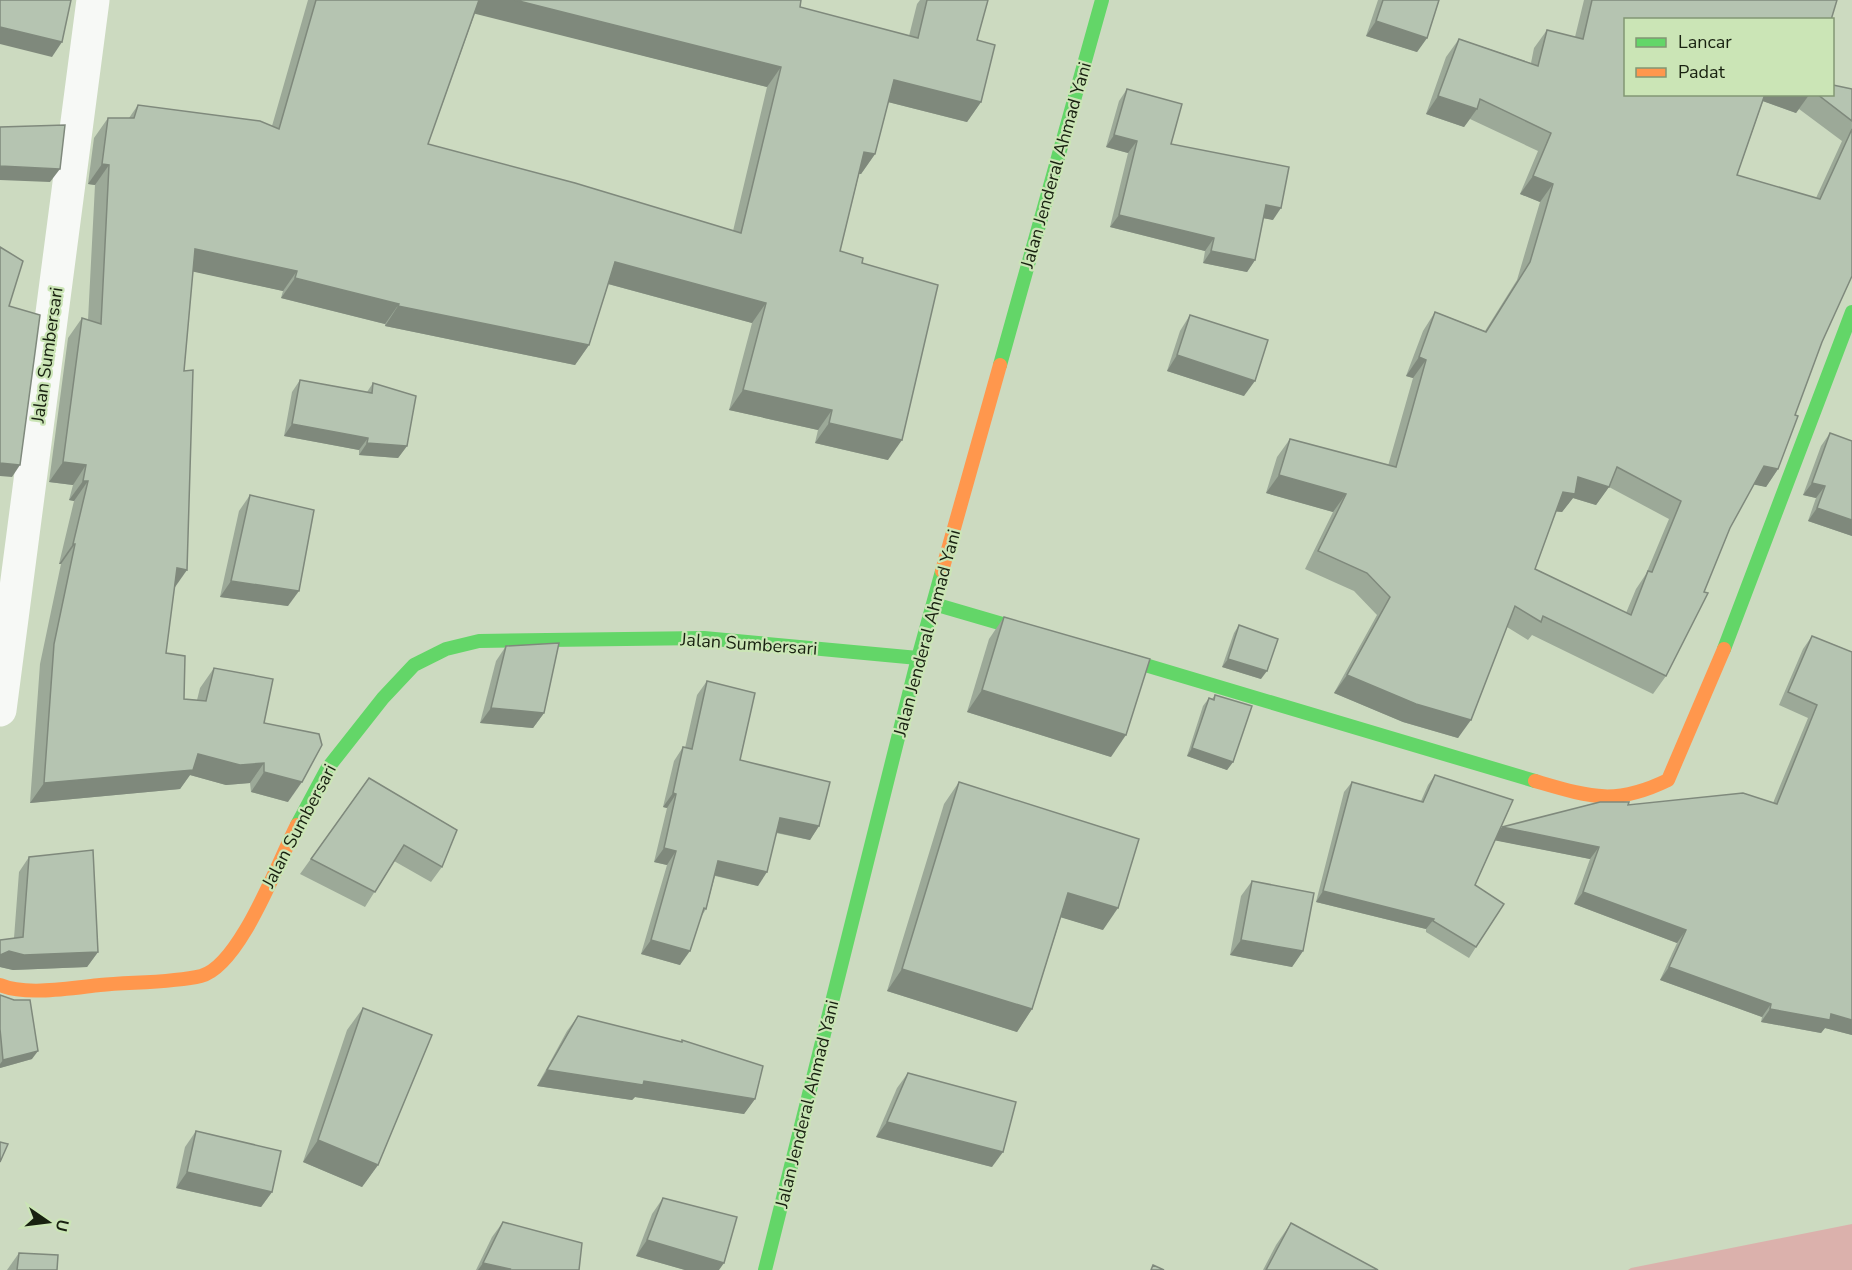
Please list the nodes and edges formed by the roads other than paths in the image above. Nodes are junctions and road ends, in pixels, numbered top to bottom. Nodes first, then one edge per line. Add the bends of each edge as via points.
1 (93, 0) edge
2 (1102, 0) edge
3 (1852, 312) edge
4 (934, 604) junction
5 (1054, 639) edge
6 (1089, 649) edge
7 (918, 658) junction
8 (0, 710) edge
9 (0, 985) edge
10 (765, 1270) edge

1 - 8 street, Jalan Sumbersari
2 - 4 street, Jalan Jenderal Ahmad Yani
3 - 6 street via 1718,666 1668,780 1640,794 1603,798 1555,787
4 - 5 street
4 - 7 street, Jalan Jenderal Ahmad Yani
7 - 9 street, Jalan Sumbersari via 704,638 479,641 446,649 414,665 382,698 327,769 241,941 224,963 202,976 56,989 9,989
7 - 10 street, Jalan Jenderal Ahmad Yani

